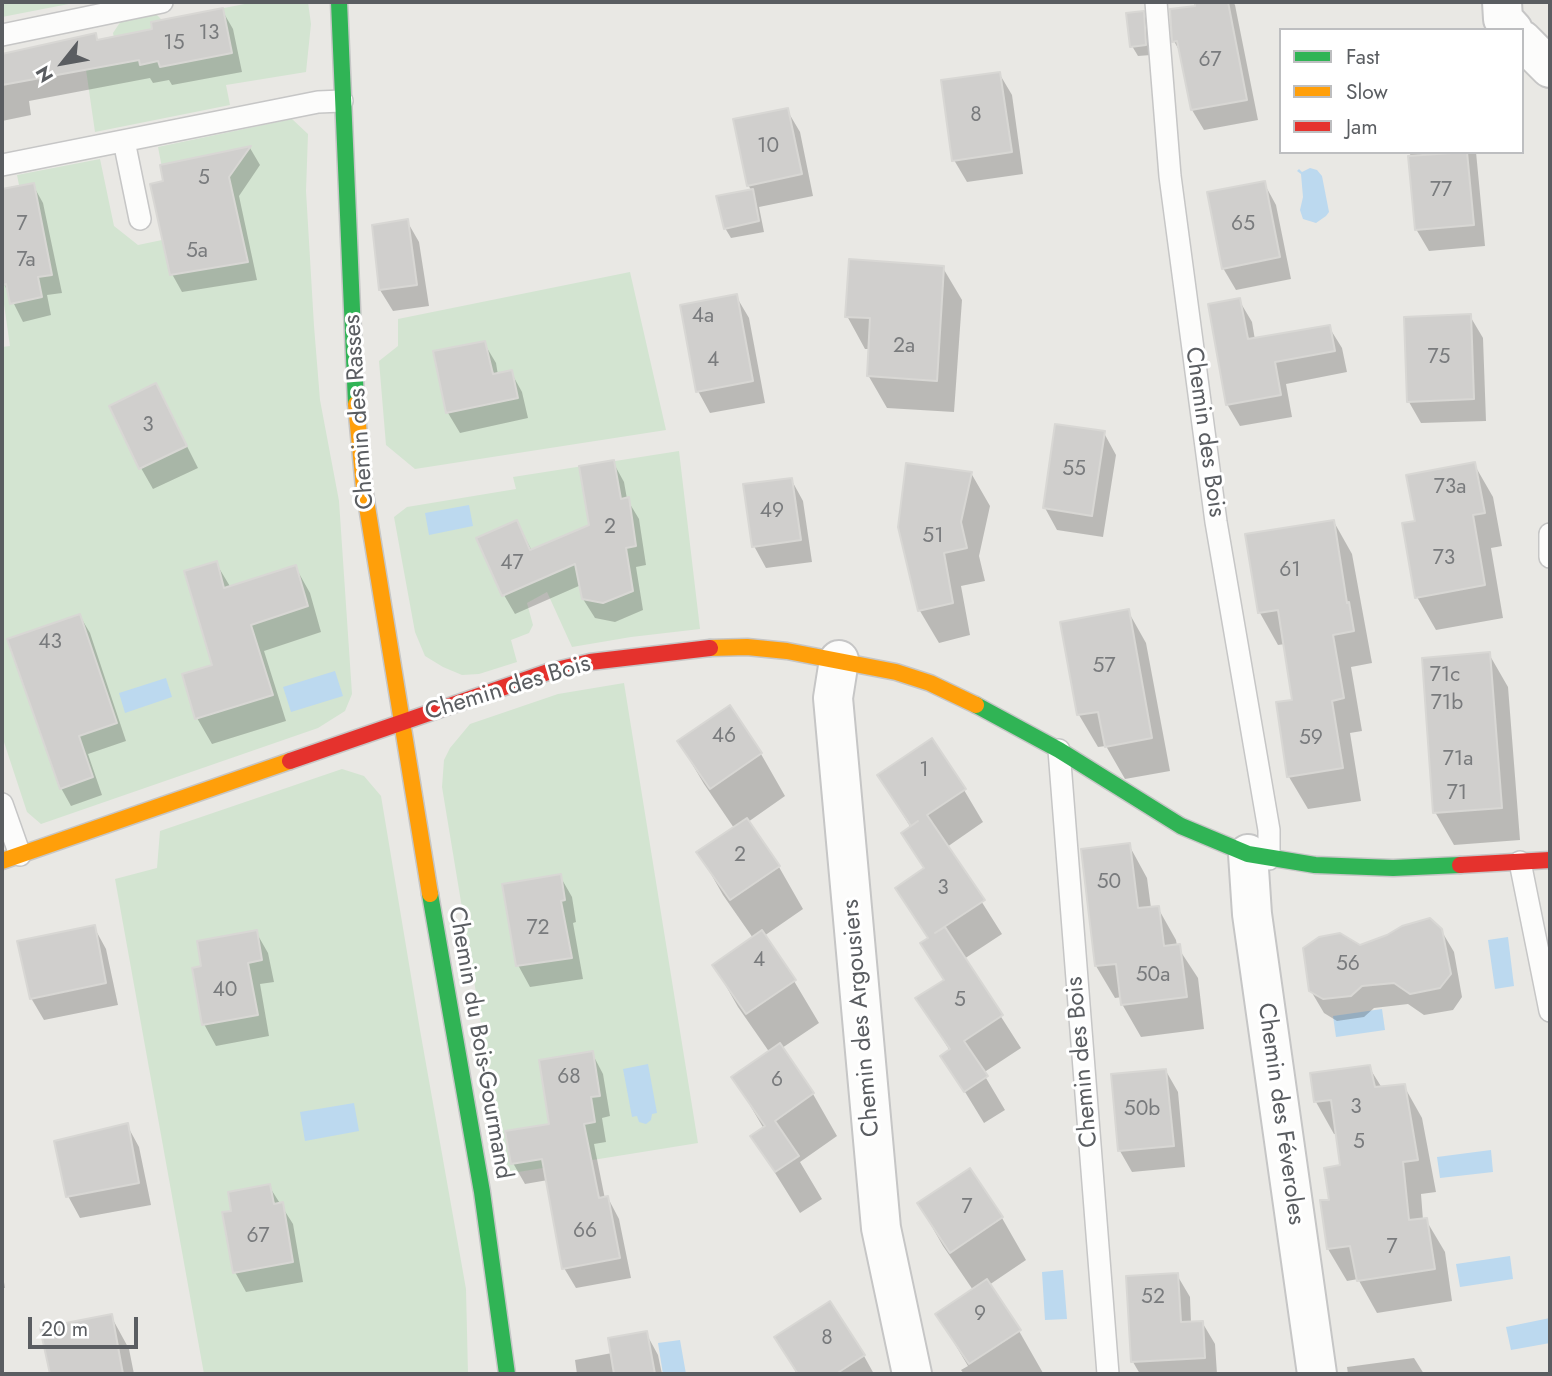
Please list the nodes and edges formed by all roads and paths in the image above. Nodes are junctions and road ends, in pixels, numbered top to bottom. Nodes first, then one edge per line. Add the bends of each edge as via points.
1 (162, 2) edge
2 (339, 2) edge
3 (1156, 2) edge
4 (1502, 2) edge
5 (1511, 28) edge
6 (2, 35) edge
7 (1524, 42) edge
8 (1550, 68) edge
9 (342, 101) junction
10 (124, 141) junction
11 (2, 164) edge
12 (140, 219) dead end
13 (1550, 534) edge
14 (1550, 557) edge
15 (839, 660) junction
16 (400, 721) junction
17 (1059, 750) junction
18 (2, 804) edge
19 (1259, 856) junction
20 (11, 858) edge
21 (1550, 860) edge
22 (1520, 862) junction
23 (1550, 1011) edge
24 (507, 1374) edge
25 (912, 1374) edge
26 (1108, 1374) edge
27 (1317, 1374) edge

1 - 6 lane
2 - 9 street, Chemin des Rasses
3 - 19 lane, Chemin des Bois via 1172,190 1216,522 1269,830
4 - 5 street via 1503,19
7 - 8 street
9 - 10 lane
9 - 16 street, Chemin des Rasses via 356,411 366,508
10 - 11 lane
10 - 12 lane
13 - 14 lane
15 - 16 street, Chemin des Bois via 747,647 590,662
15 - 17 street, Chemin des Bois via 930,683
15 - 25 street, Chemin des Argousiers via 833,698 881,1228
16 - 20 street, Chemin des Bois
16 - 24 street, Chemin du Bois-Gourmand via 482,1192
17 - 19 street, Chemin des Bois via 1181,826
17 - 26 lane, Chemin des Bois
18 - 20 lane
19 - 22 street, Chemin des Bois via 1315,865 1393,869
19 - 27 street, Chemin des Féveroles via 1252,915
21 - 22 street, Chemin des Bois
22 - 23 lane

